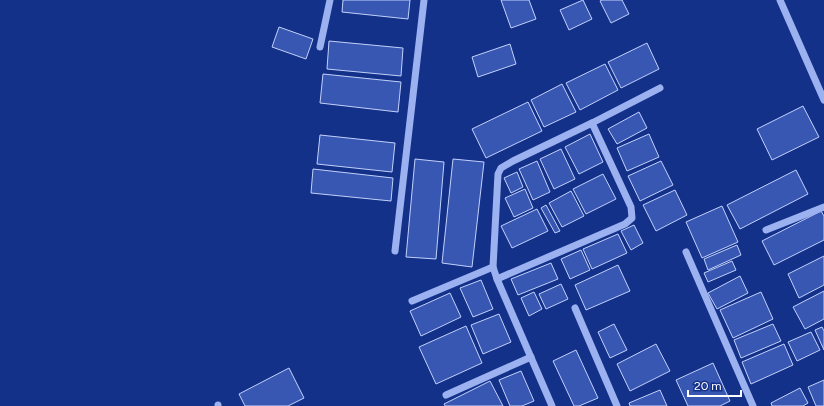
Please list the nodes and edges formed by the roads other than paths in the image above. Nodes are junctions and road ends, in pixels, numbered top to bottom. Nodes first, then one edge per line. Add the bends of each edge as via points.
1 (330, 0) edge
2 (424, 0) edge
3 (780, 0) edge
4 (320, 47) dead end
5 (660, 88) dead end
6 (824, 100) edge
7 (592, 123) junction
8 (824, 207) edge
9 (766, 230) dead end
10 (395, 251) dead end
11 (686, 252) dead end
12 (493, 266) junction
13 (497, 279) junction
14 (412, 301) dead end
15 (574, 308) dead end
16 (531, 357) junction
17 (446, 395) dead end
18 (552, 406) edge
19 (617, 406) edge
20 (753, 406) edge

1 - 4 street
2 - 10 street
3 - 6 street
5 - 7 street
7 - 12 street via 501,168 498,174
7 - 13 street via 631,207 632,218 625,224
8 - 9 street
11 - 20 street
12 - 13 street
12 - 14 street
13 - 16 street
15 - 19 street
16 - 17 street
16 - 18 street

